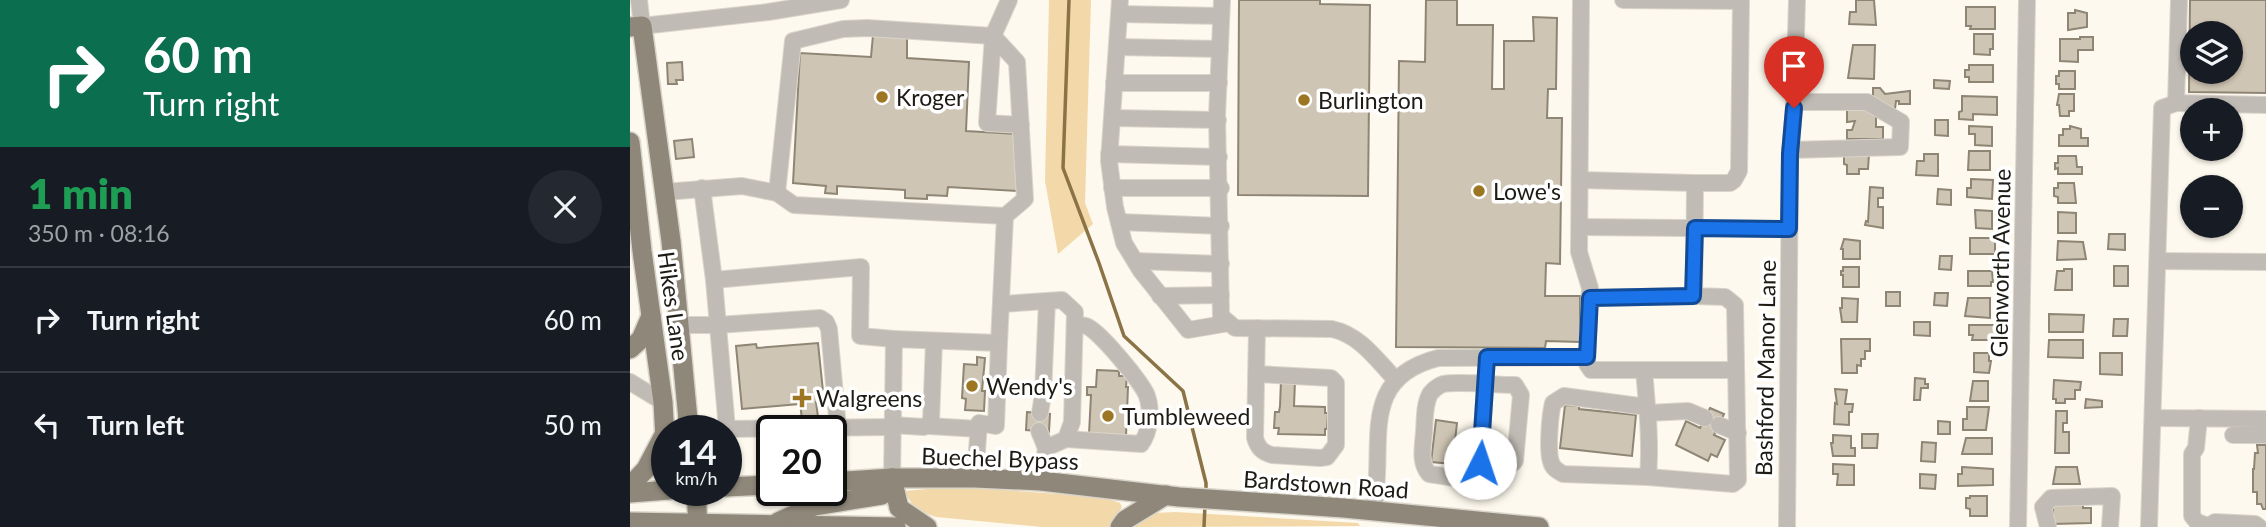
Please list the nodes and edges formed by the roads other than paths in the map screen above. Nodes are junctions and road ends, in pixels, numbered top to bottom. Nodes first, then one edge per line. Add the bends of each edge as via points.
1 (639, 0) edge
2 (841, 0) edge
3 (1009, 0) edge
4 (1581, 0) edge
5 (1623, 0) edge
6 (1797, 0) edge
7 (2027, 0) edge
8 (2179, 0) edge
9 (1741, 1) edge
10 (800, 3) edge
11 (1120, 7) edge
12 (1222, 8) edge
13 (636, 26) edge
14 (993, 36) junction
15 (1117, 47) junction
16 (1220, 49) junction
17 (1114, 83) junction
18 (1219, 83) junction
19 (1794, 102) junction
20 (2176, 103) junction
21 (2266, 105) edge
22 (1112, 118) junction
23 (1218, 120) junction
24 (1021, 125) junction
25 (630, 142) edge
26 (1790, 150) junction
27 (1109, 154) junction
28 (1219, 157) junction
29 (1580, 180) junction
30 (1695, 183) junction
31 (632, 184) edge
32 (702, 188) junction
33 (1112, 188) junction
34 (1220, 188) junction
35 (664, 192) junction
36 (777, 193) junction
37 (1005, 216) junction
38 (1119, 222) junction
39 (1221, 226) junction
40 (1580, 227) junction
41 (1695, 228) junction
42 (1789, 229) junction
43 (636, 251) edge
44 (1135, 261) junction
45 (2158, 261) junction
46 (2266, 262) edge
47 (1221, 264) junction
48 (714, 279) junction
49 (1221, 295) junction
50 (1160, 296) junction
51 (1693, 296) junction
52 (1590, 298) junction
53 (1047, 301) junction
54 (1002, 304) junction
55 (651, 315) junction
56 (1229, 323) junction
57 (679, 325) junction
58 (718, 326) junction
59 (1075, 326) junction
60 (1257, 328) junction
61 (894, 339) junction
62 (934, 341) junction
63 (999, 343) junction
64 (630, 349) edge
65 (1487, 357) junction
66 (1587, 357) junction
67 (1644, 370) junction
68 (1735, 370) junction
69 (1256, 374) junction
70 (1395, 379) junction
71 (630, 382) edge
72 (1485, 384) junction
73 (663, 402) junction
74 (1647, 410) junction
75 (1040, 413) dead end
76 (663, 415) edge
77 (688, 415) edge
78 (837, 415) edge
79 (2153, 418) junction
80 (2199, 418) junction
81 (2266, 419) edge
82 (893, 426) junction
83 (929, 426) junction
84 (847, 428) edge
85 (756, 429) edge
86 (979, 429) junction
87 (1038, 431) dead end
88 (2233, 431) junction
89 (1738, 433) junction
90 (2266, 435) edge
91 (1066, 439) junction
92 (1046, 448) junction
93 (651, 459) edge
94 (1480, 463) junction
95 (1648, 477) junction
96 (892, 478) junction
97 (975, 478) junction
98 (847, 481) edge
99 (1041, 481) junction
100 (630, 486) edge
101 (651, 491) edge
102 (630, 493) edge
103 (1173, 496) junction
104 (668, 506) edge
105 (697, 506) edge
106 (2018, 507) junction
107 (2043, 508) junction
108 (1370, 522) edge
109 (630, 523) edge
110 (698, 525) edge
111 (669, 526) edge
112 (770, 526) edge
113 (2210, 526) edge
114 (895, 527) edge
115 (927, 527) edge
116 (1120, 527) edge
117 (1539, 527) edge
118 (1787, 527) edge
119 (2018, 527) edge
120 (2048, 527) edge
121 (2110, 527) edge
122 (2150, 527) edge
123 (2259, 527) edge

1 - 13 street
2 - 10 street
3 - 14 street
4 - 29 street
5 - 9 street
6 - 19 street, Bashford Manor Lane
7 - 106 street, Glenworth Avenue
8 - 20 street
9 - 30 street via 1739,171 1730,183
10 - 13 street
11 - 12 street
11 - 15 street
12 - 16 street
13 - 35 main road
14 - 24 street via 1017,62
14 - 24 street via 987,123
14 - 36 street via 867,28 793,41
15 - 16 street
15 - 17 street
16 - 18 street
17 - 18 street
17 - 22 street
18 - 23 street
19 - 26 street, Bashford Manor Lane
19 - 26 street via 1875,105 1902,122 1900,148
20 - 21 street
20 - 45 street via 2162,108
22 - 23 street
22 - 27 street
23 - 28 street
24 - 37 street via 1025,199
25 - 31 main road, Hikes Lane
26 - 42 street, Bashford Manor Lane
27 - 28 street
27 - 33 street
28 - 34 street
29 - 30 street
29 - 40 street
30 - 41 street
31 - 43 main road, Hikes Lane
32 - 35 street
32 - 36 street via 741,186
32 - 48 street
33 - 34 street
33 - 38 street
34 - 39 street
35 - 57 main road
36 - 37 street via 794,205
37 - 54 street
38 - 39 street
38 - 44 street
39 - 47 street
40 - 41 street
40 - 52 street via 1579,252
41 - 42 street
41 - 51 street
42 - 118 street, Bashford Manor Lane
43 - 55 main road, Hikes Lane
44 - 47 street
44 - 50 street
45 - 46 street
45 - 79 street
47 - 49 street
48 - 58 street
48 - 61 street via 862,267 860,336
49 - 50 street
49 - 56 street via 1221,316
50 - 56 street via 1188,330
51 - 52 street
51 - 68 street via 1725,297 1735,305
52 - 66 street
53 - 54 street
53 - 59 street via 1062,300 1075,312
53 - 75 street
54 - 63 street
55 - 64 main road via 641,339
55 - 73 main road, Hikes Lane
56 - 60 street via 1235,328
57 - 58 street
57 - 77 main road
58 - 78 street via 820,318 826,322
58 - 85 street via 727,429
59 - 91 street via 1072,422
59 - 91 street via 1086,326 1109,345 1146,393 1148,434 1141,444
60 - 69 street
60 - 70 street via 1343,331
61 - 62 street
61 - 82 street
62 - 63 street
62 - 83 street
63 - 86 street via 996,426 979,423
65 - 66 street
65 - 70 street via 1438,358 1419,363
65 - 72 street
66 - 67 street via 1591,370
67 - 68 street
67 - 74 street
68 - 89 street
69 - 69 street via 1255,438 1261,450 1272,455 1327,457 1336,444 1336,383 1331,378
70 - 108 street via 1381,413
71 - 73 street
72 - 94 street
72 - 94 street via 1516,386 1521,395 1515,461
72 - 94 street via 1444,384 1434,390 1426,408 1422,458 1429,474 1469,480
73 - 76 main road, Hikes Lane
74 - 89 street via 1689,411
74 - 95 street
74 - 95 street via 1564,396 1553,402 1551,411 1550,461 1563,474
79 - 80 street
79 - 122 street
80 - 88 street
80 - 113 street via 2192,454 2192,516
81 - 88 street
82 - 83 street
82 - 84 street
82 - 96 street
83 - 86 street
86 - 97 street
87 - 92 street
88 - 90 street
89 - 95 street via 1738,480 1733,484
91 - 92 street
92 - 99 street
93 - 100 main road
96 - 97 main road, Buechel Bypass
96 - 98 main road, Buechel Bypass
96 - 112 main road via 882,495 814,506
96 - 115 main road via 899,508
97 - 99 main road, Buechel Bypass
99 - 103 main road, Buechel Bypass
101 - 102 main road
103 - 108 main road, Bardstown Road
103 - 116 main road via 1125,520
104 - 111 main road
105 - 110 main road
106 - 107 street
106 - 119 street, Glenworth Avenue
107 - 120 street
107 - 121 street via 2051,498 2112,496
108 - 117 main road, Bardstown Road
109 - 111 main road
110 - 111 main road
110 - 112 main road
112 - 114 main road
113 - 123 street via 2215,522 2255,523

